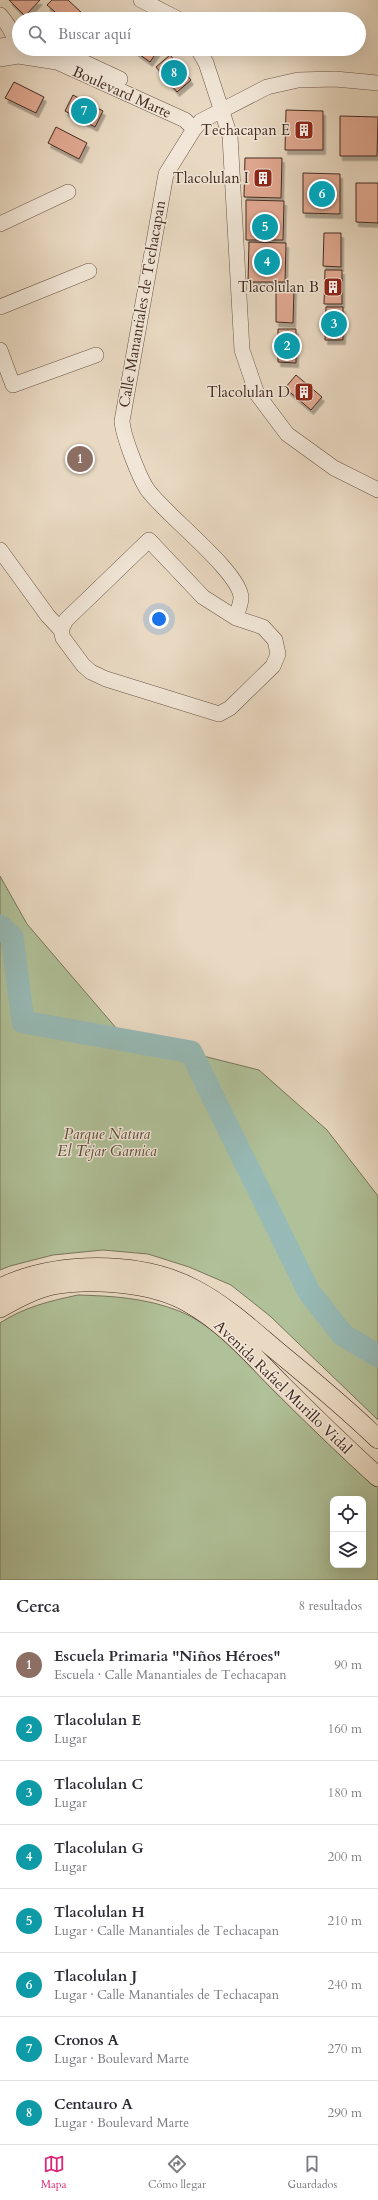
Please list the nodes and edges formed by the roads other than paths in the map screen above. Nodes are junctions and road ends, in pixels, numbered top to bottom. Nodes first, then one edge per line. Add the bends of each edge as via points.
1 (141, 0) edge
2 (164, 12) edge
3 (0, 15) edge
4 (12, 32) edge
5 (0, 46) edge
6 (12, 47) edge
7 (12, 51) edge
8 (41, 56) edge
9 (71, 56) edge
10 (202, 56) edge
11 (0, 59) edge
12 (378, 83) edge
13 (222, 109) junction
14 (198, 125) junction
15 (68, 192) dead end
16 (0, 224) edge
17 (89, 272) dead end
18 (0, 307) edge
19 (0, 350) edge
20 (96, 354) dead end
21 (378, 490) edge
22 (0, 550) edge
23 (236, 618) junction
24 (61, 630) junction
25 (0, 1288) edge
26 (0, 1308) edge
27 (378, 1439) edge
28 (378, 1477) edge

1 - 2 street
3 - 4 street
5 - 6 street, Boulevard Marte
7 - 11 street, Boulevard Marte
8 - 14 street, Boulevard Marte
9 - 14 street, Boulevard Marte via 189,112
10 - 13 street
12 - 13 street, Calle Manantiales de Techacapan via 335,79 298,80 267,87
13 - 14 street, Calle Manantiales de Techacapan
13 - 21 street via 230,136 242,350 257,394 287,434 334,468
14 - 23 street, Calle Manantiales de Techacapan via 164,180 122,421 123,433 147,489 216,559 236,585 241,597
15 - 16 street
17 - 18 street
19 - 20 street via 13,385
22 - 24 street
23 - 24 street via 203,597 149,540 66,620
23 - 24 street via 263,627 276,640 278,654 273,666 236,703 219,714 91,672 63,638
25 - 27 main road, Avenida Rafael Murillo Vidal via 16,1280 50,1272 87,1268 127,1269 194,1289 232,1313 348,1410
26 - 28 main road, Avenida Rafael Murillo Vidal via 21,1296 52,1286 86,1282 125,1284 158,1291 188,1302 239,1342

